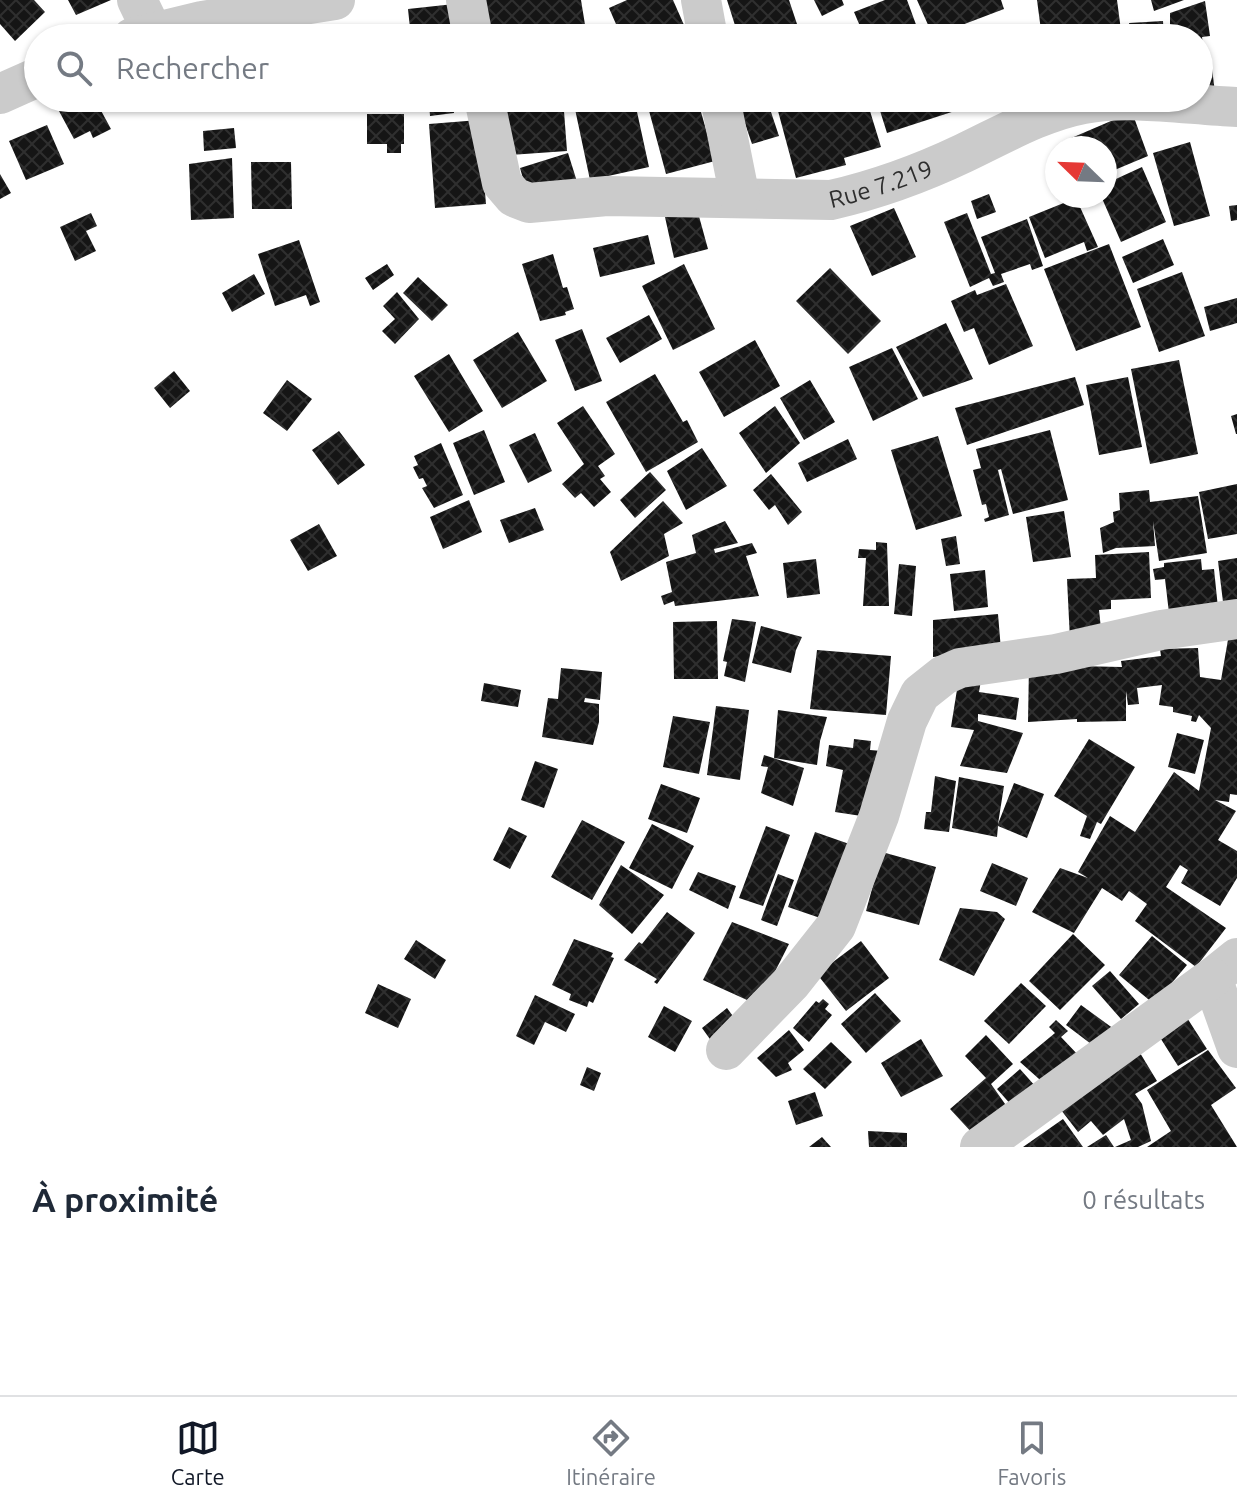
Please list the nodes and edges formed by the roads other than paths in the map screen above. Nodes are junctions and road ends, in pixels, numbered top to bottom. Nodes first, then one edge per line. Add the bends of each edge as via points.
1 (335, 0) edge
2 (466, 0) edge
3 (701, 0) edge
4 (141, 24) edge
5 (470, 24) edge
6 (705, 24) edge
7 (24, 83) edge
8 (0, 94) edge
9 (1213, 106) edge
10 (1237, 107) edge
11 (487, 112) edge
12 (723, 112) edge
13 (1061, 112) edge
14 (740, 198) junction
15 (1237, 619) edge
16 (1224, 968) edge
17 (1237, 1048) edge
18 (726, 1050) dead end
19 (980, 1147) edge

1 - 4 street via 202,21
2 - 5 street
3 - 6 street
7 - 8 street
9 - 10 street, Rue 7.219
11 - 14 street, Rue 7.219 via 502,183 514,197 529,203 607,196
12 - 14 street
13 - 14 street, Rue 7.219 via 860,193 831,200
15 - 18 street via 960,668 920,694 836,926 791,983
16 - 17 street
16 - 19 street

